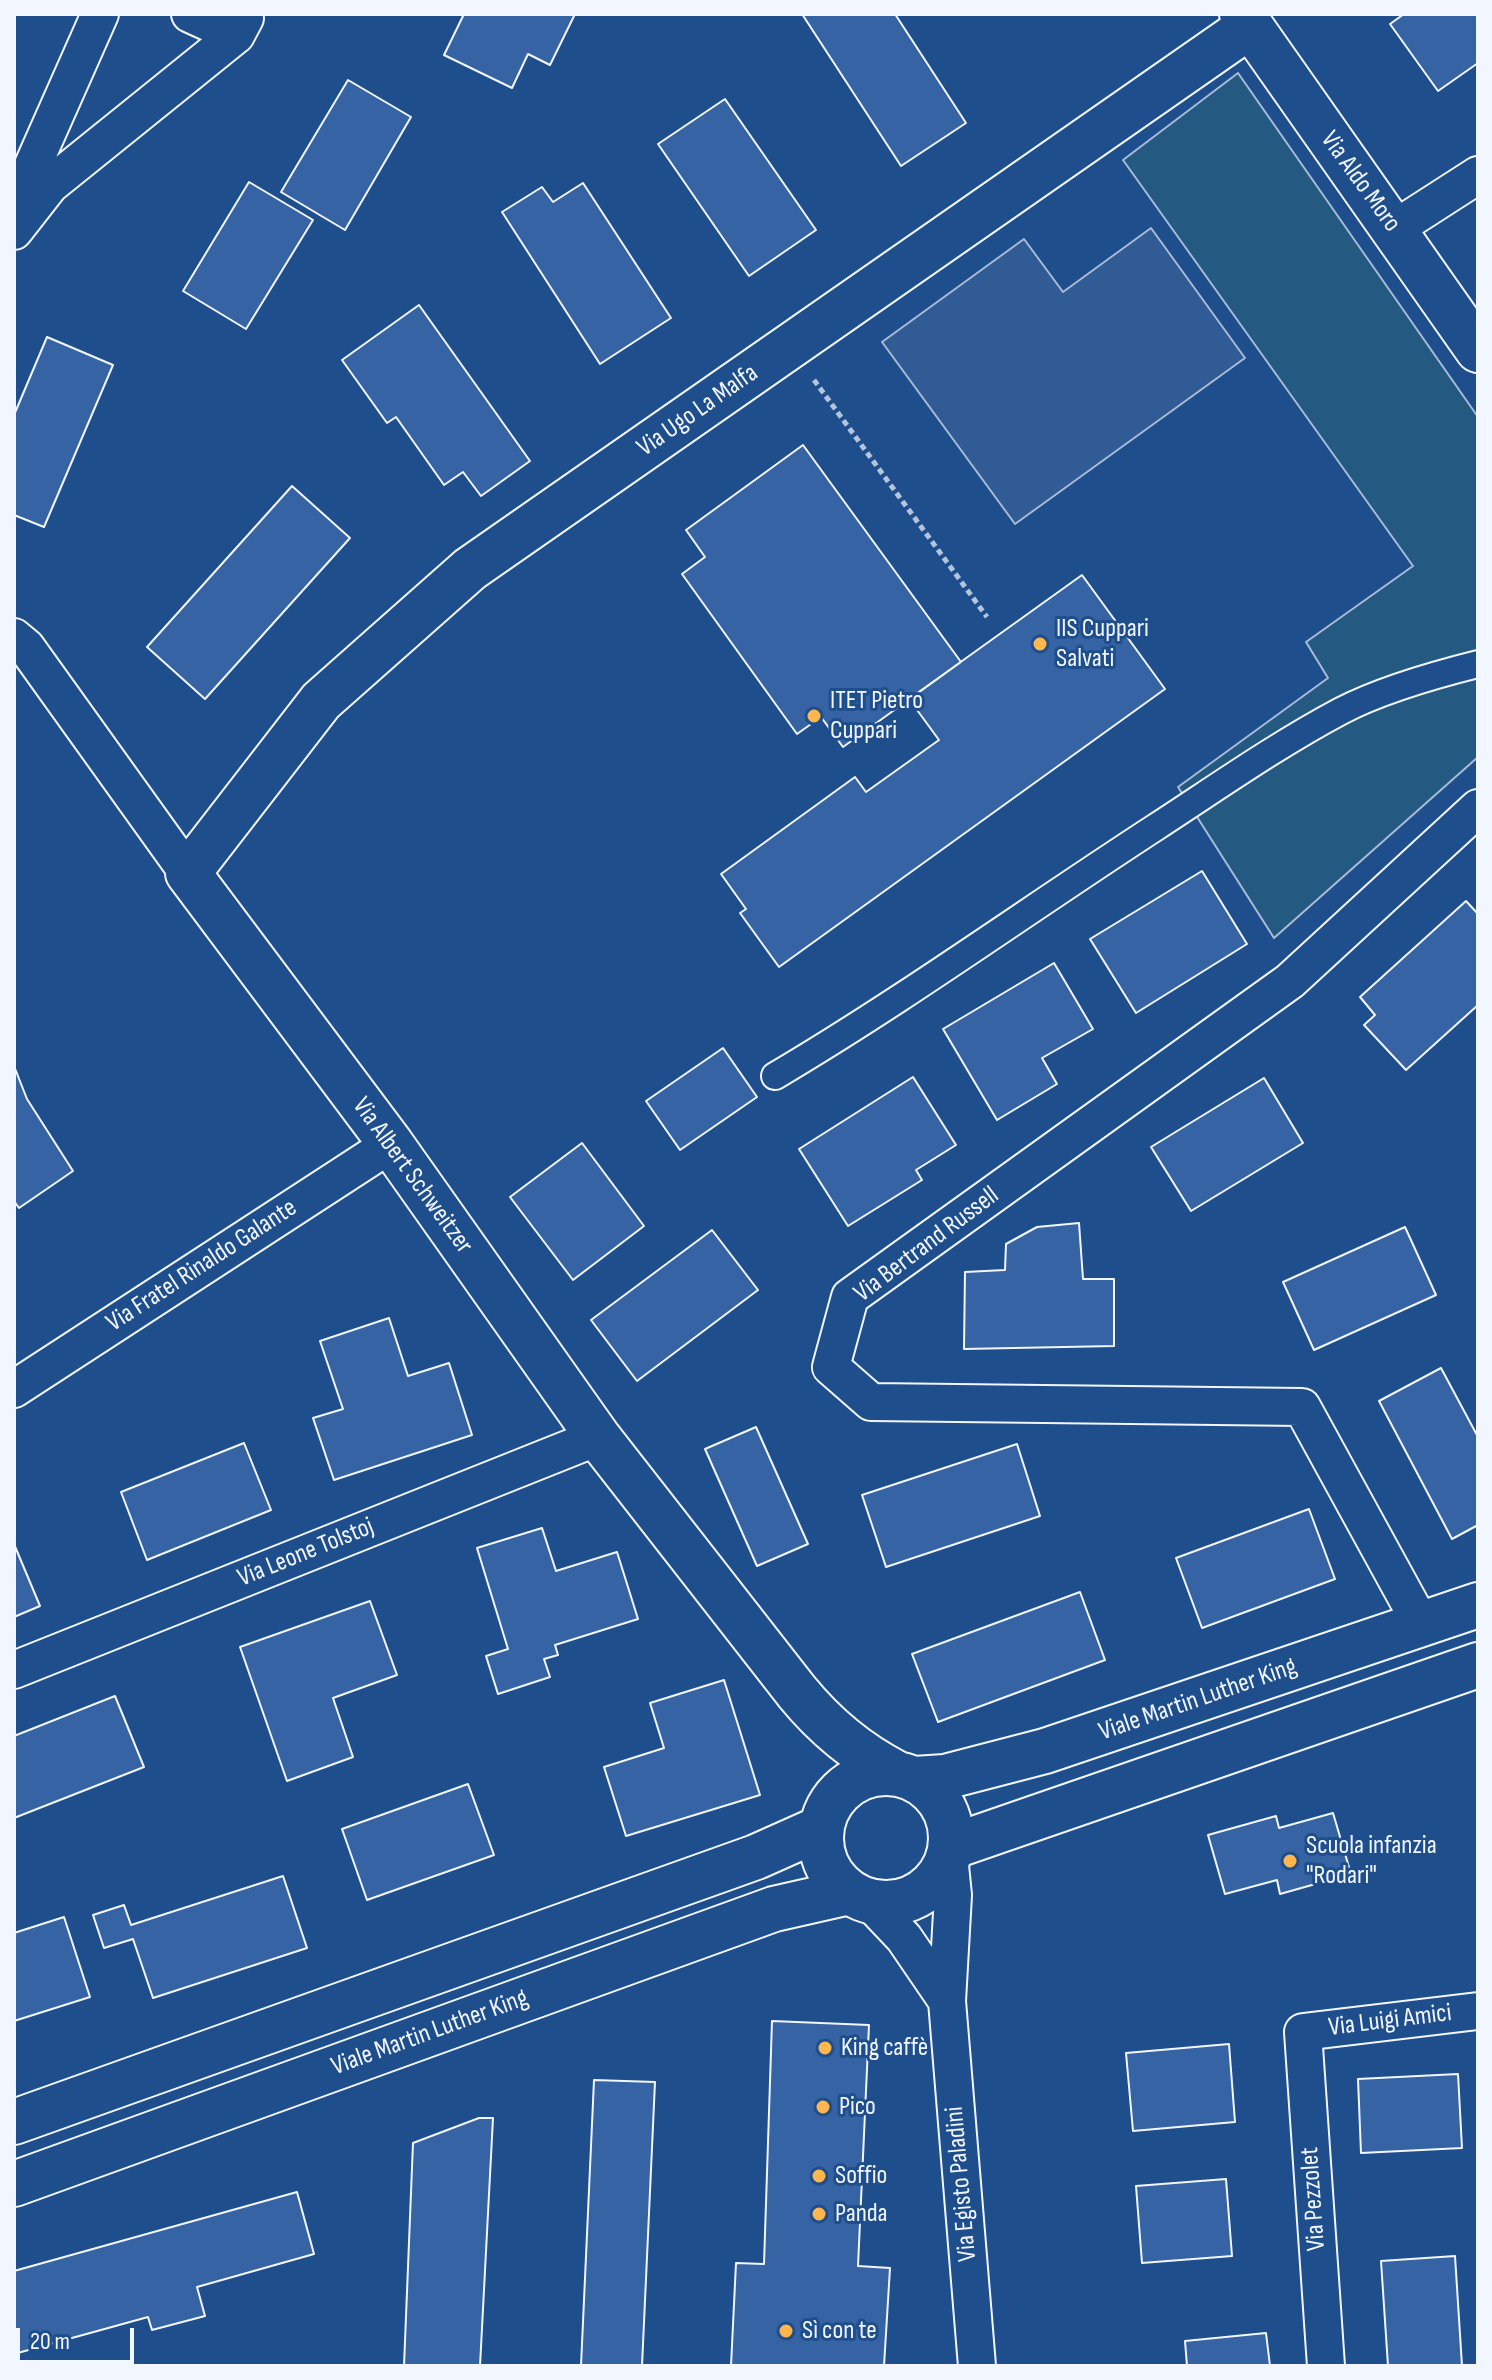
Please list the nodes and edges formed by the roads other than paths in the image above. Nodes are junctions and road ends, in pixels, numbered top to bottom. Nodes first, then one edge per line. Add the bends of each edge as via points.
1 (100, 14) edge
2 (190, 14) edge
3 (1253, 18) edge
4 (242, 24) edge
5 (1478, 175) edge
6 (14, 208) edge
7 (1394, 229) junction
8 (14, 231) edge
9 (1478, 350) edge
10 (14, 637) edge
11 (1478, 664) edge
12 (1478, 808) edge
13 (188, 873) junction
14 (775, 1076) dead end
15 (391, 1144) junction
16 (14, 1389) edge
17 (598, 1437) junction
18 (1478, 1605) edge
19 (1421, 1624) junction
20 (1478, 1665) edge
21 (14, 1670) edge
22 (814, 1713) junction
23 (905, 1776) junction
24 (824, 1818) junction
25 (950, 1851) junction
26 (859, 1897) junction
27 (947, 2001) junction
28 (1478, 2011) edge
29 (1303, 2032) joint
30 (14, 2122) edge
31 (14, 2184) edge
32 (977, 2366) edge
33 (1326, 2366) edge

1 - 6 street
2 - 4 street
3 - 7 street, Via Aldo Moro
3 - 13 street, Via Ugo La Malfa via 470,569 321,701
4 - 8 street via 50,185
5 - 7 street
7 - 9 street, Via Aldo Moro
10 - 13 street, Via Albert Schweitzer
11 - 14 street via 1342,711
12 - 19 street, Via Bertrand Russell via 1290,981 850,1297 831,1367 871,1402 1302,1407
13 - 15 street, Via Albert Schweitzer
15 - 16 street, Via Fratel Rinaldo Galante
15 - 17 street, Via Albert Schweitzer
17 - 21 street, Via Leone Tolstoj
17 - 22 street, Via Albert Schweitzer
18 - 19 street, Viale Martin Luther King
19 - 23 street, Viale Martin Luther King via 1045,1751 945,1777
20 - 25 street
22 - 23 street, Via Albert Schweitzer via 873,1761
22 - 24 street, Via Albert Schweitzer via 832,1775
23 - 24 street, Viale Martin Luther King via 876,1773 856,1780 839,1792
23 - 25 street via 939,1800 951,1830
24 - 26 street via 820,1847 826,1864 835,1880
24 - 30 street, Viale Martin Luther King via 756,1857
25 - 26 street, Viale Martin Luther King via 940,1874 909,1899 890,1903
25 - 27 street, Via Egisto Paladini
26 - 27 street, Via Egisto Paladini via 904,1938
26 - 31 street, Viale Martin Luther King via 774,1909
27 - 32 street, Via Egisto Paladini
28 - 29 street, Via Luigi Amici
29 - 33 street, Via Pezzolet

